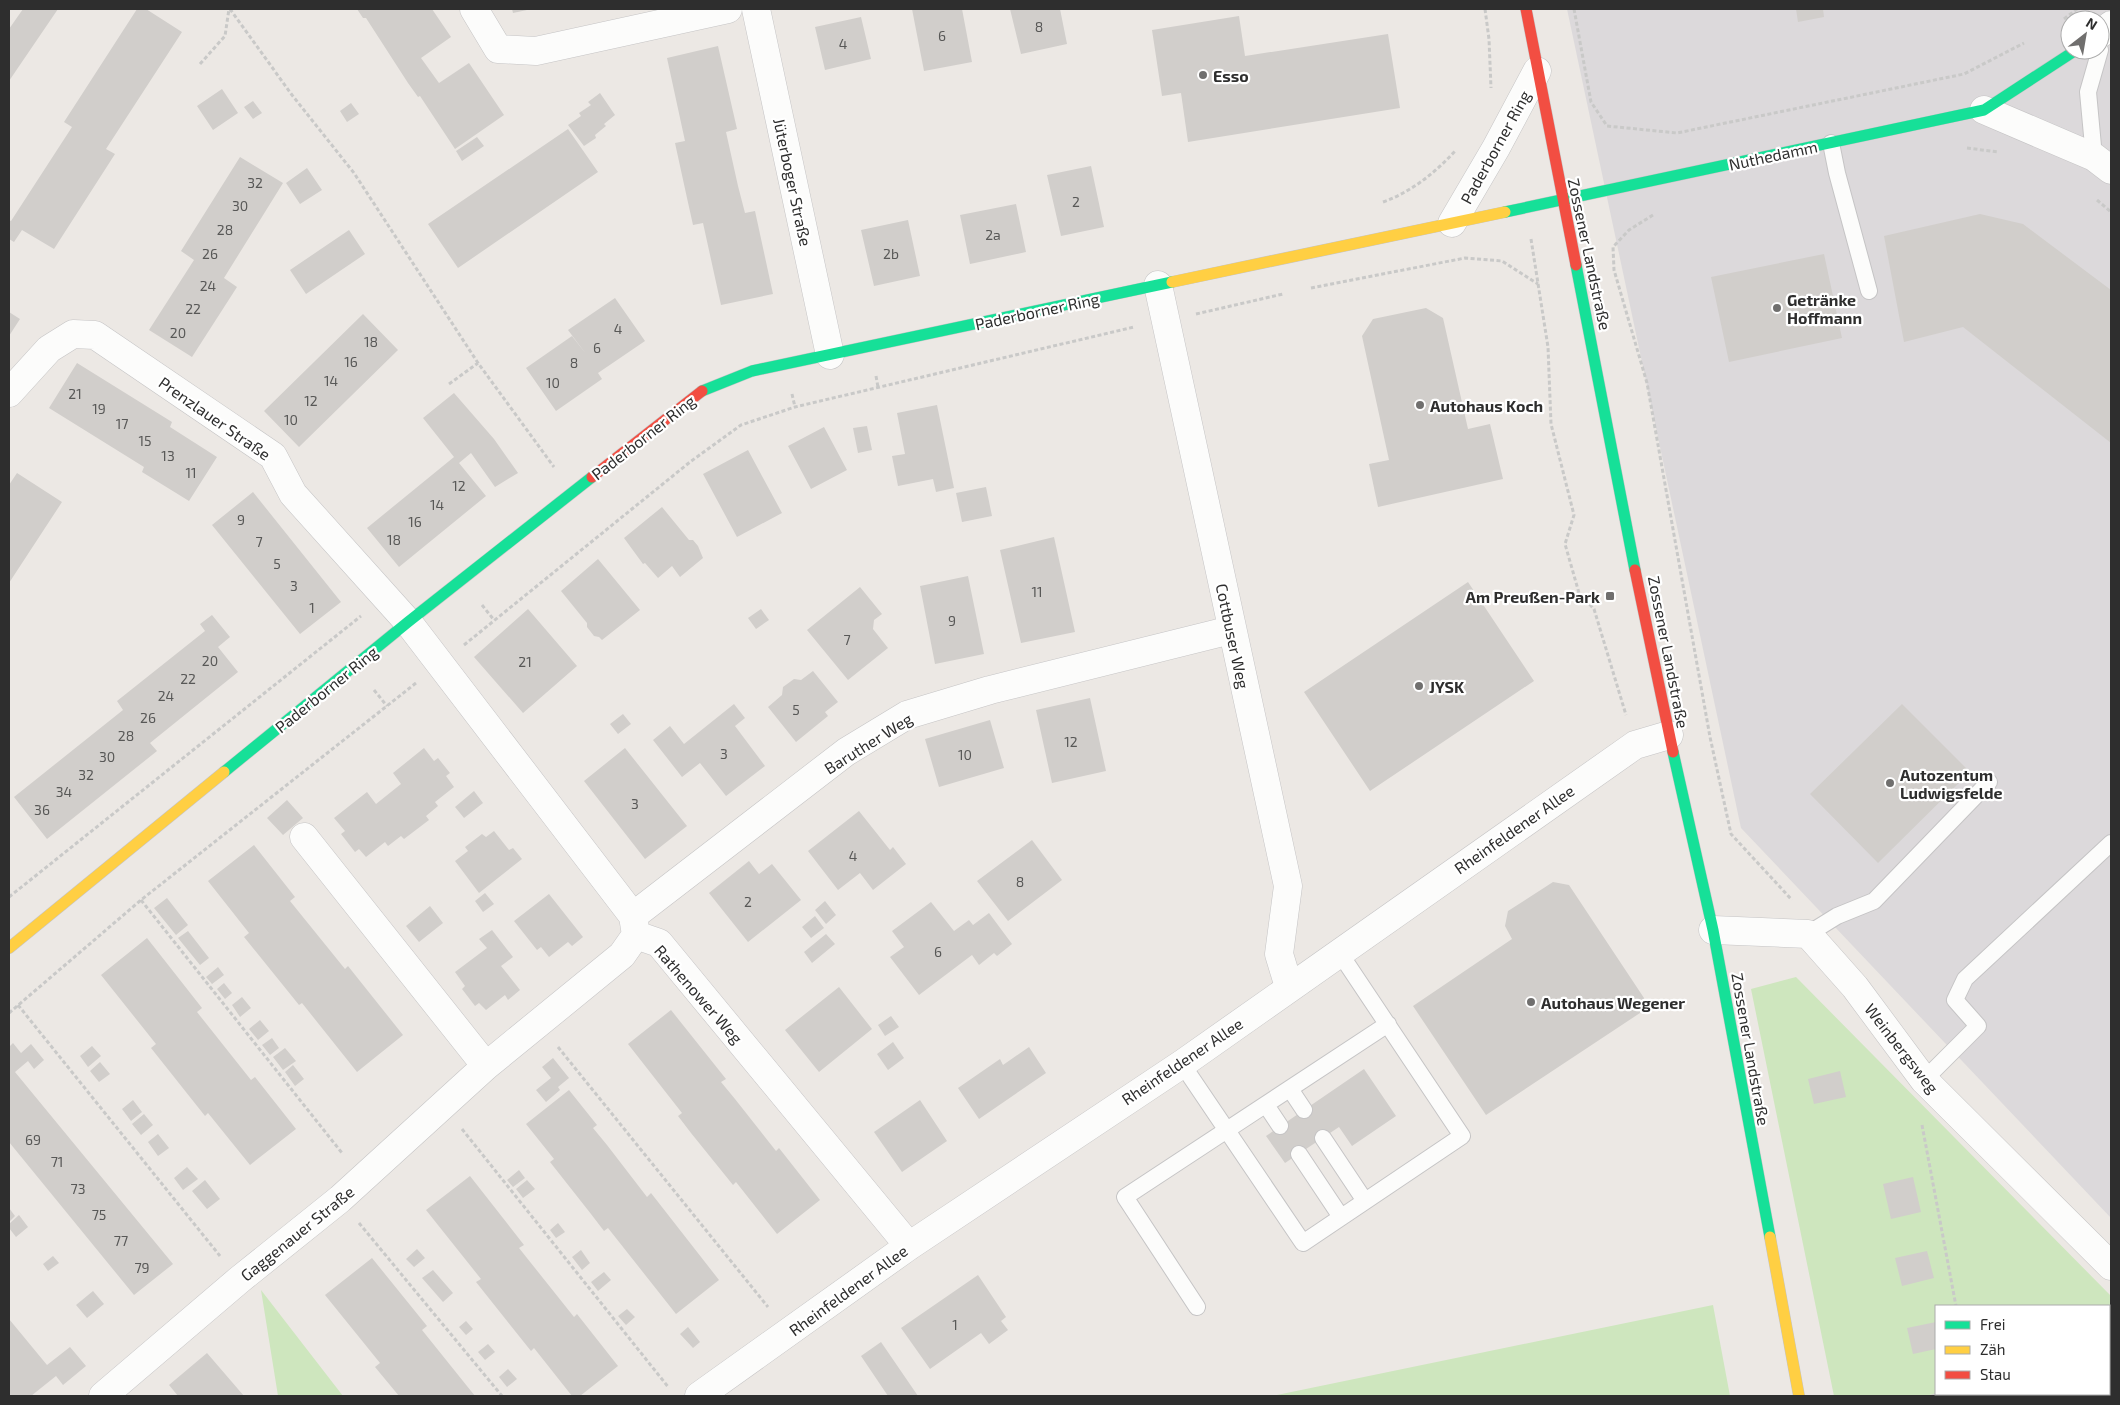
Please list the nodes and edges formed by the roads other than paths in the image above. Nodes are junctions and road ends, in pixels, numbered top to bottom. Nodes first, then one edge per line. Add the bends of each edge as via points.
1 (474, 9) edge
2 (728, 9) edge
3 (756, 9) edge
4 (1526, 9) edge
5 (2061, 60) edge
6 (2097, 60) edge
7 (1536, 71) junction
8 (1984, 110) junction
9 (1831, 143) junction
10 (2102, 163) edge
11 (1562, 200) junction
12 (1452, 223) junction
13 (1158, 285) junction
14 (1869, 291) dead end
15 (830, 355) junction
16 (9, 393) edge
17 (400, 614) junction
18 (1232, 630) junction
19 (1669, 735) junction
20 (1990, 782) dead end
21 (304, 837) dead end
22 (2111, 843) edge
23 (635, 926) junction
24 (1713, 930) junction
25 (1808, 934) junction
26 (9, 948) edge
27 (1339, 952) junction
28 (1289, 986) junction
29 (1388, 1024) junction
30 (1182, 1064) junction
31 (486, 1066) junction
32 (1924, 1080) junction
33 (1290, 1089) junction
34 (1266, 1105) junction
35 (1304, 1110) dead end
36 (1280, 1126) dead end
37 (1227, 1131) junction
38 (1323, 1138) dead end
39 (1299, 1154) dead end
40 (1365, 1201) junction
41 (1341, 1217) junction
42 (908, 1246) junction
43 (2111, 1266) edge
44 (1197, 1308) dead end
45 (103, 1396) edge
46 (699, 1396) edge
47 (1799, 1396) edge

1 - 2 street via 498,49 536,50
3 - 15 street, Jüterboger Straße
4 - 7 street, Zossener Landstraße
5 - 8 street, Nuthedamm
6 - 10 lane via 2088,92
7 - 11 street, Zossener Landstraße
7 - 12 street, Paderborner Ring
8 - 9 street, Nuthedamm
8 - 10 street
9 - 11 street, Nuthedamm
9 - 14 lane
11 - 12 street, Paderborner Ring
11 - 19 street, Zossener Landstraße
12 - 13 street, Paderborner Ring
13 - 15 street, Paderborner Ring
13 - 18 street, Cottbuser Weg
15 - 17 street, Paderborner Ring via 752,371 699,392
16 - 17 street, Prenzlauer Straße via 49,349 72,334 95,335 273,456 293,494
17 - 23 street
17 - 26 street, Paderborner Ring
18 - 23 street, Baruther Weg via 990,690 907,715 846,752
18 - 28 street, Cottbuser Weg via 1288,886 1279,954
19 - 24 street, Zossener Landstraße
19 - 27 street, Rheinfeldener Allee via 1635,745
20 - 25 lane via 1874,900 1837,916
21 - 31 street
22 - 32 lane via 1965,979 1956,1000 1978,1026
23 - 31 street, Gaggenauer Straße via 622,954
23 - 42 street, Rathenower Weg via 659,943
24 - 25 street
24 - 47 street, Zossener Landstraße
25 - 32 street, Weinbergsweg via 1855,987
27 - 28 street, Rheinfeldener Allee
27 - 29 lane
28 - 30 street, Rheinfeldener Allee
29 - 33 lane
29 - 40 lane via 1462,1136
30 - 37 lane
30 - 42 street, Rheinfeldener Allee
31 - 45 street, Gaggenauer Straße via 340,1199
32 - 43 street, Weinbergsweg
33 - 34 lane
33 - 35 lane
34 - 36 lane
34 - 37 lane
37 - 41 lane via 1302,1243
37 - 44 lane via 1125,1197
38 - 40 lane
39 - 41 lane
40 - 41 lane
42 - 46 street, Rheinfeldener Allee

